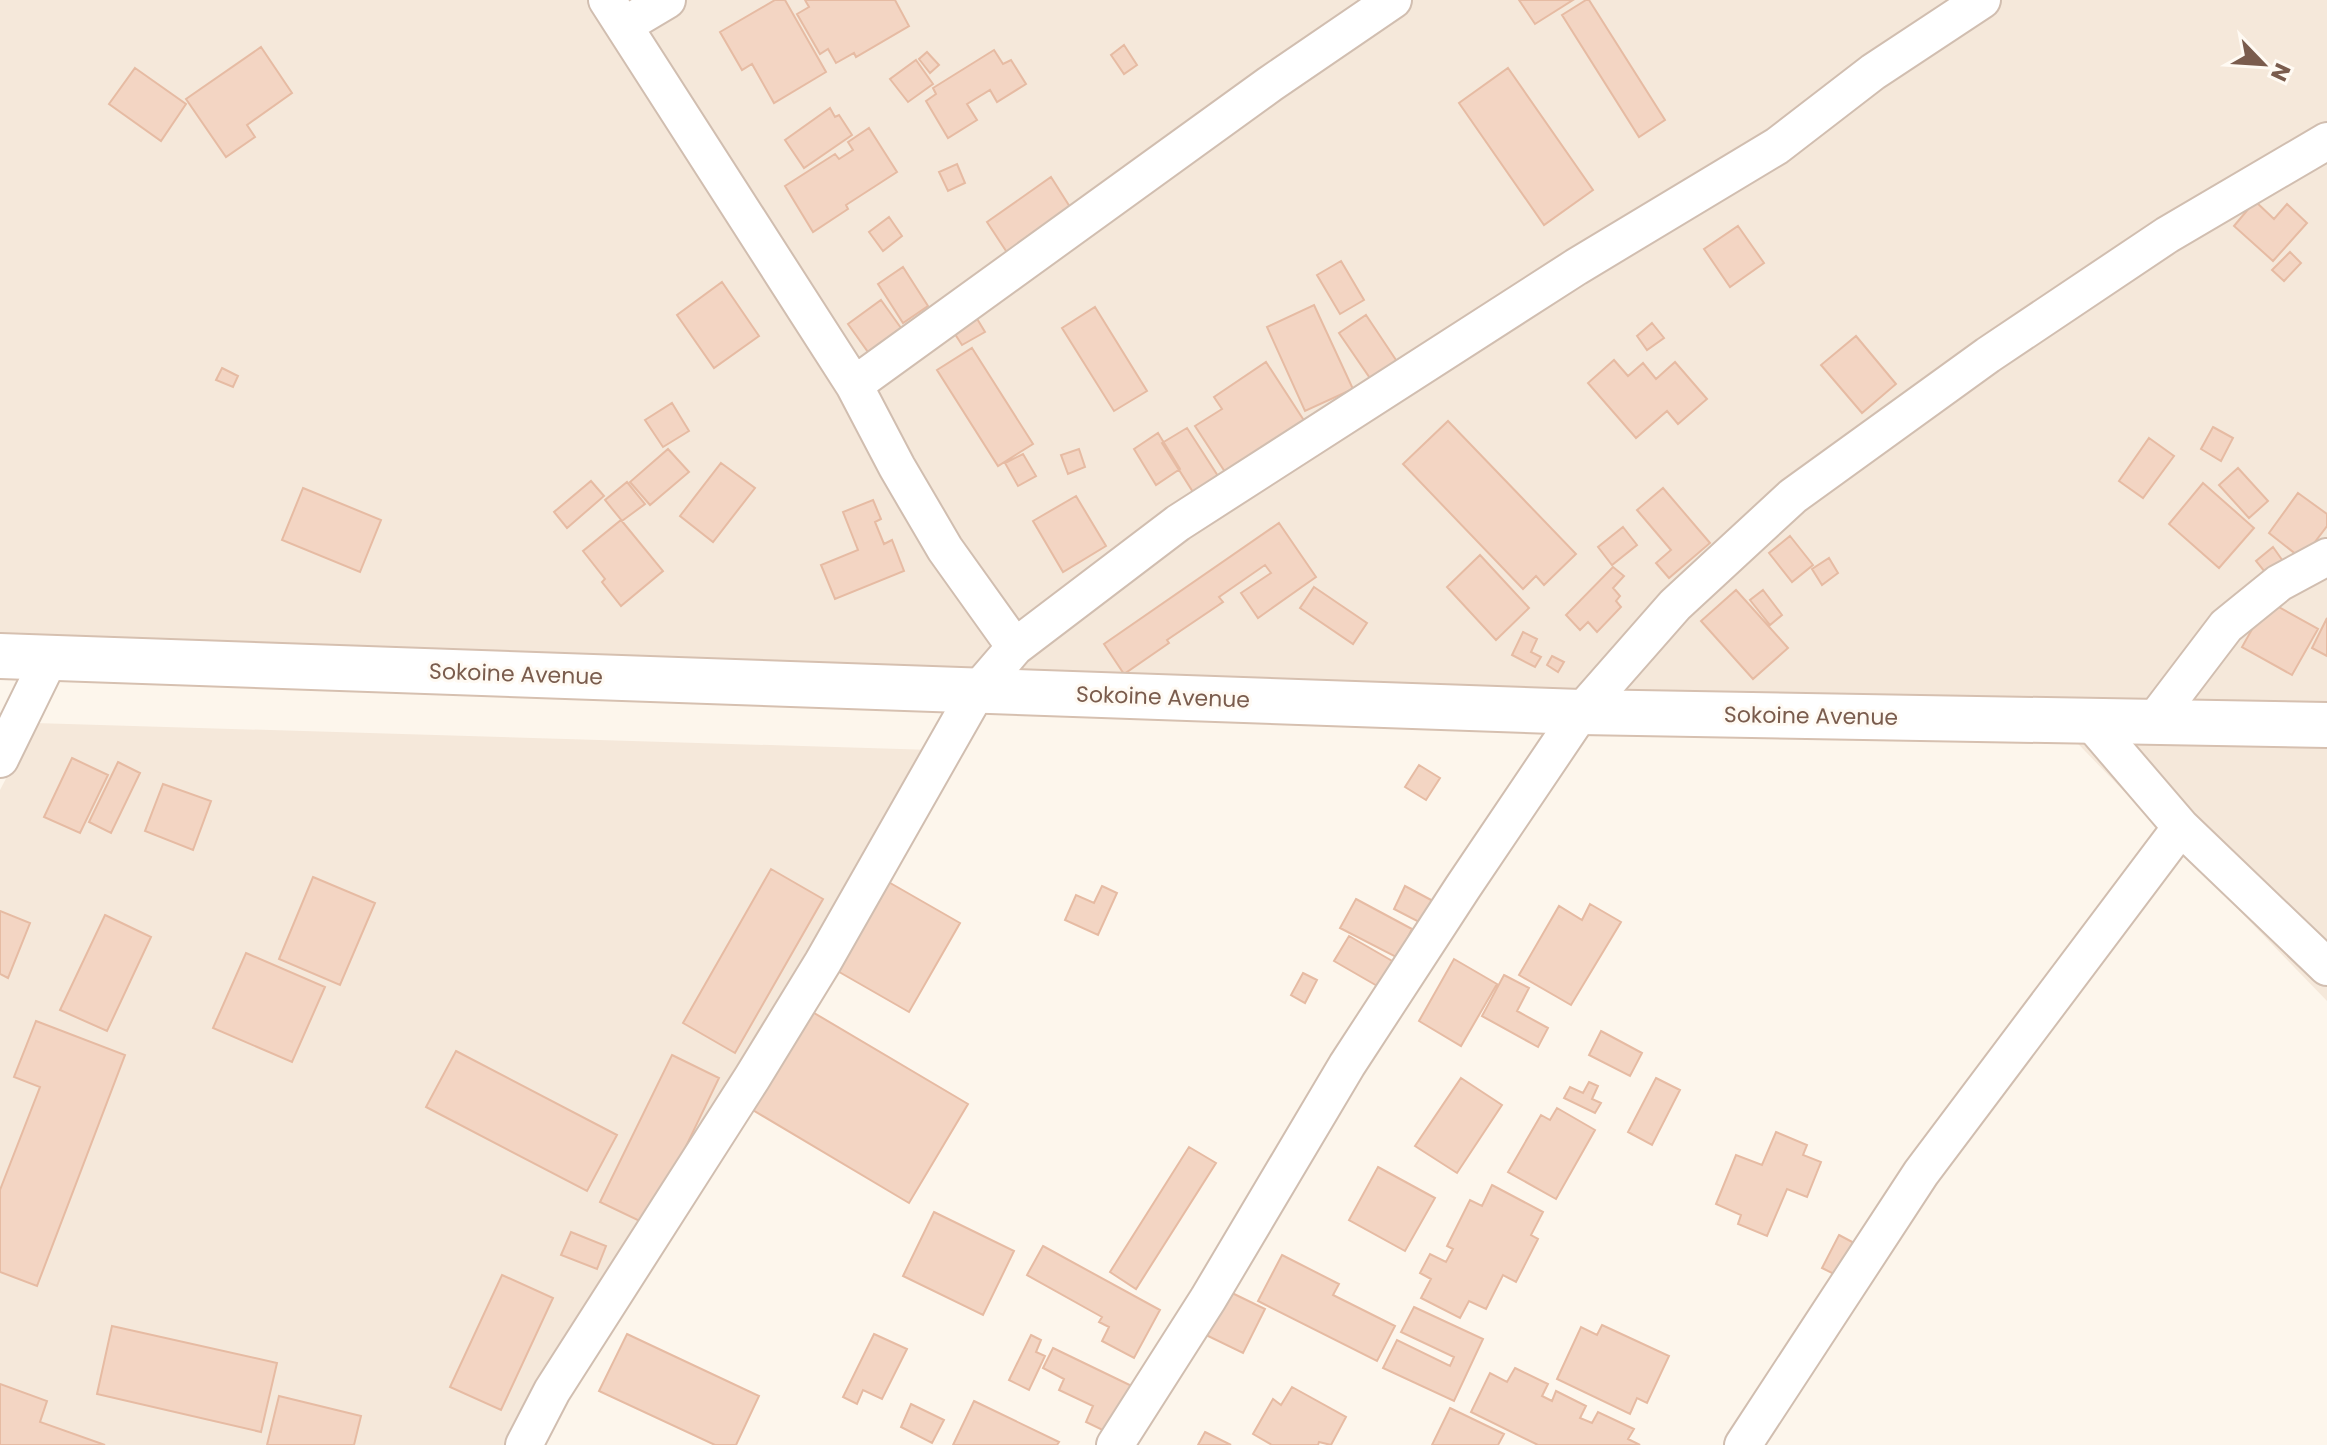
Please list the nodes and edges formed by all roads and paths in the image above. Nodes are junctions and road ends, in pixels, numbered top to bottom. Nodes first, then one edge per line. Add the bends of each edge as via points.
1 (667, 0) edge
2 (1393, 0) edge
3 (1982, 0) edge
4 (616, 13) edge
5 (2327, 141) edge
6 (854, 385) junction
7 (2327, 557) edge
8 (1015, 647) junction
9 (0, 656) edge
10 (50, 657) junction
11 (977, 691) junction
12 (1581, 712) junction
13 (2090, 721) junction
14 (2153, 722) junction
15 (2327, 725) edge
16 (0, 759) edge
17 (2181, 827) junction
18 (2327, 967) edge
19 (524, 1445) edge
20 (1115, 1445) edge
21 (1743, 1445) edge

1 - 4 street
2 - 6 street
3 - 8 street via 1873,72 1777,146 1562,276 1178,523
4 - 6 street
5 - 12 street via 2167,235 1988,355 1793,496 1675,605
6 - 8 street via 945,549
7 - 14 street via 2279,583 2226,626
8 - 11 street
9 - 10 street, Sokoine Avenue
10 - 11 street, Sokoine Avenue
10 - 16 street
11 - 12 street, Sokoine Avenue
11 - 19 street via 823,962 552,1391
12 - 13 street, Sokoine Avenue
12 - 20 street via 1347,1065
13 - 14 street, Sokoine Avenue
13 - 17 street
14 - 15 street, Sokoine Avenue
17 - 18 street
17 - 21 street via 1921,1173

